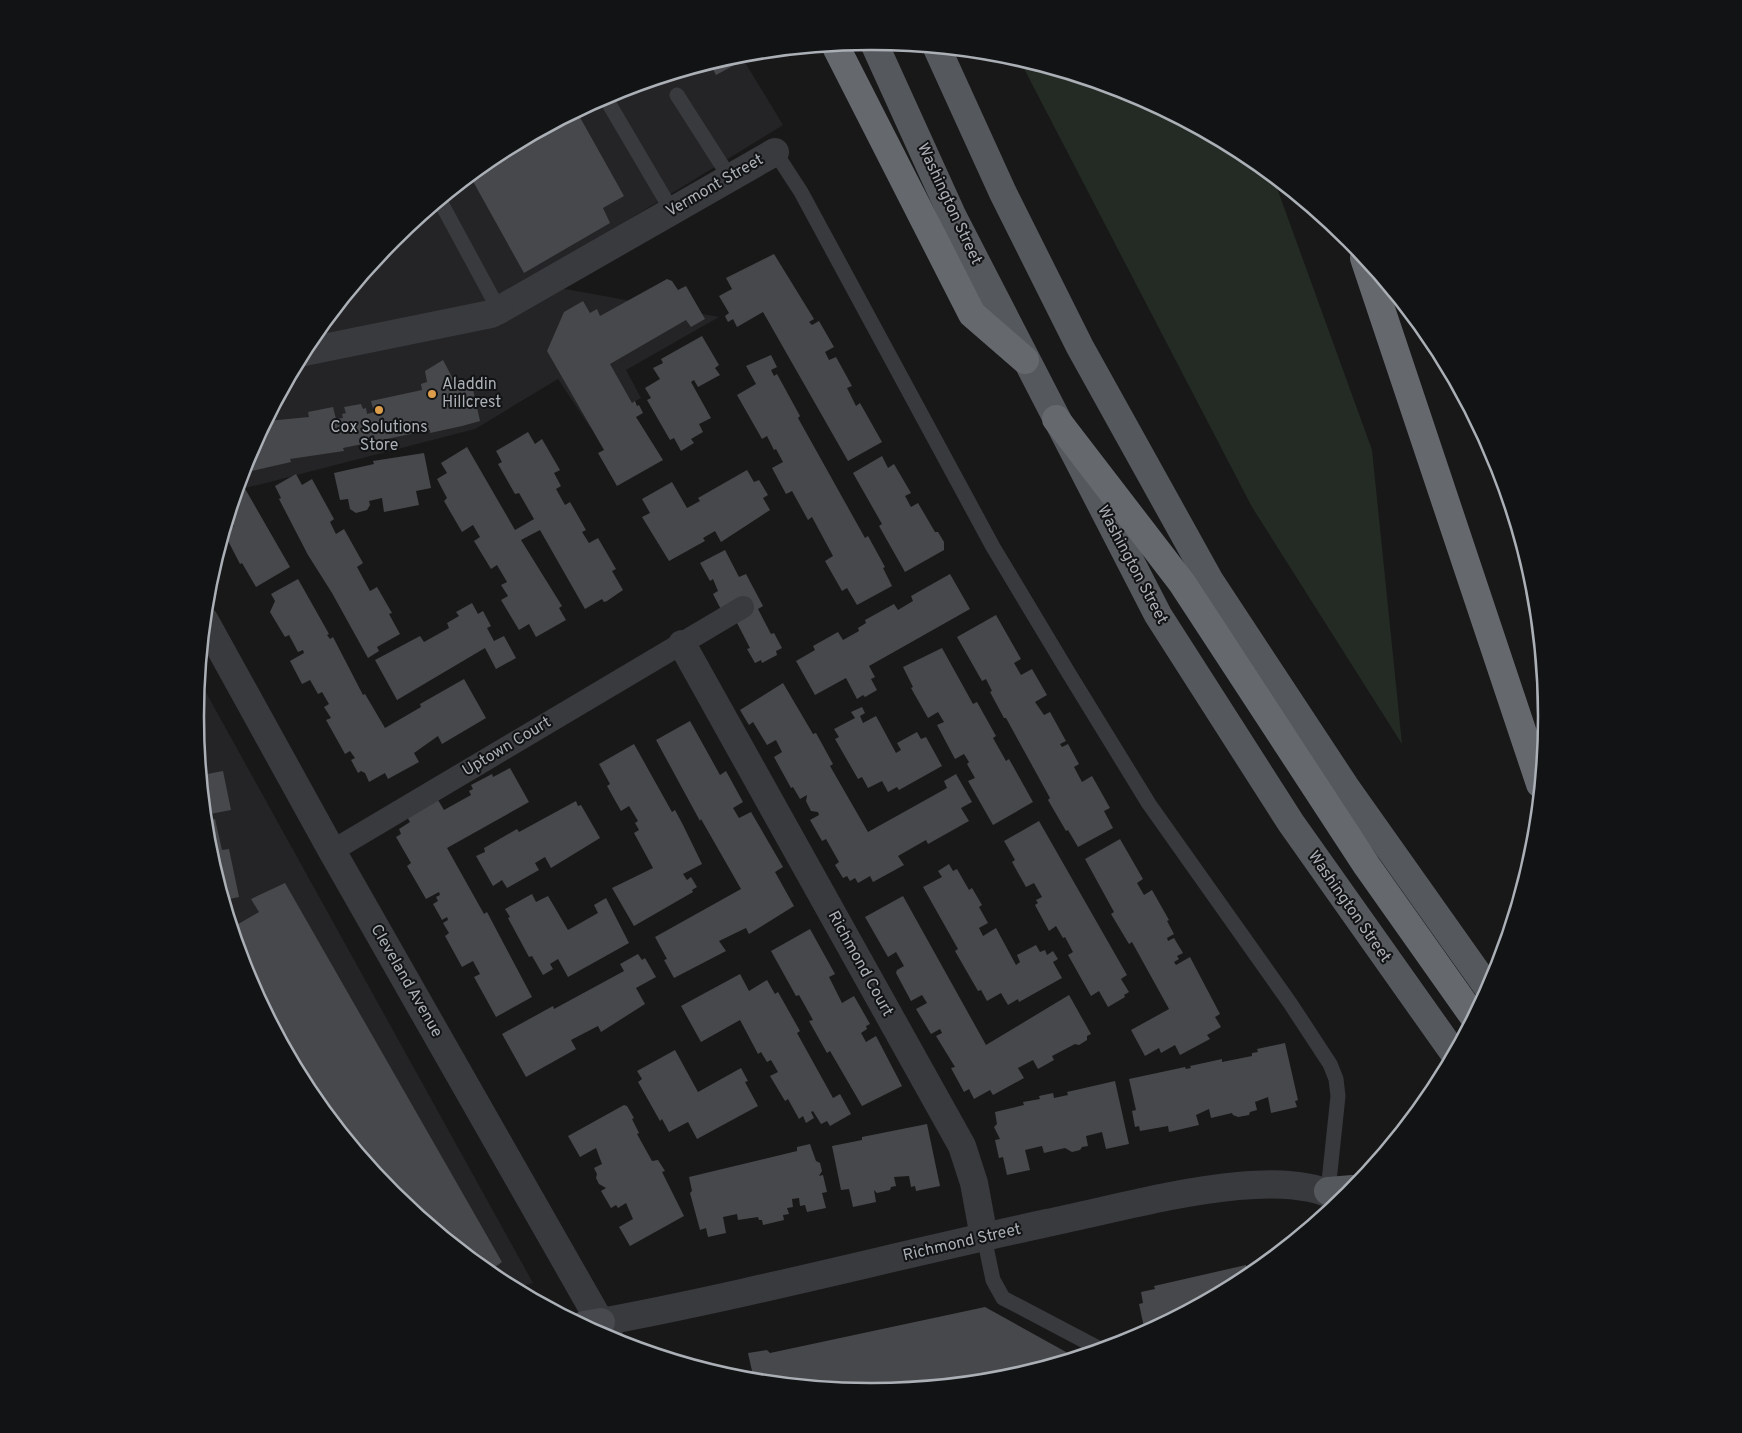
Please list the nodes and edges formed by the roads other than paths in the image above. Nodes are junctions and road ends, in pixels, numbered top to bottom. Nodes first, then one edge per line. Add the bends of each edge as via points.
1 (877, 50) edge
2 (838, 51) edge
3 (940, 54) edge
4 (677, 95) dead end
5 (609, 104) edge
6 (775, 152) joint
7 (730, 178) junction
8 (443, 206) edge
9 (672, 211) junction
10 (1369, 274) edge
11 (499, 310) junction
12 (315, 350) edge
13 (1025, 360) junction
14 (1056, 419) junction
15 (743, 607) dead end
16 (210, 630) edge
17 (682, 644) junction
18 (1535, 769) edge
19 (332, 851) junction
20 (1483, 981) edge
21 (1469, 1011) edge
22 (1449, 1048) edge
23 (1341, 1189) edge
24 (1337, 1192) edge
25 (984, 1237) junction
26 (594, 1322) edge
27 (605, 1327) edge
28 (1093, 1345) edge

1 - 13 main road, Washington Street via 953,217
2 - 13 highway via 972,314
3 - 20 main road via 1003,193 1080,347 1210,581 1345,786
4 - 7 lane
5 - 9 lane
6 - 7 street, Vermont Street
6 - 23 lane, Vermont Street via 800,192 998,555 1149,804 1330,1064 1338,1096
7 - 9 street, Vermont Street
8 - 11 lane
9 - 11 street, Vermont Street
10 - 18 highway
11 - 12 street, Vermont Street
13 - 14 main road, Washington Street
14 - 21 highway via 1182,583 1367,866
14 - 22 main road, Washington Street via 1163,623 1291,823
15 - 17 street, Uptown Court
16 - 19 street, Cleveland Avenue
17 - 19 street, Uptown Court
17 - 25 street, Richmond Court via 962,1146 974,1183
19 - 26 street, Cleveland Avenue
24 - 25 street, Richmond Street via 1284,1185 1238,1186 1185,1194
25 - 27 street, Richmond Street
25 - 28 lane via 993,1280 1004,1298

